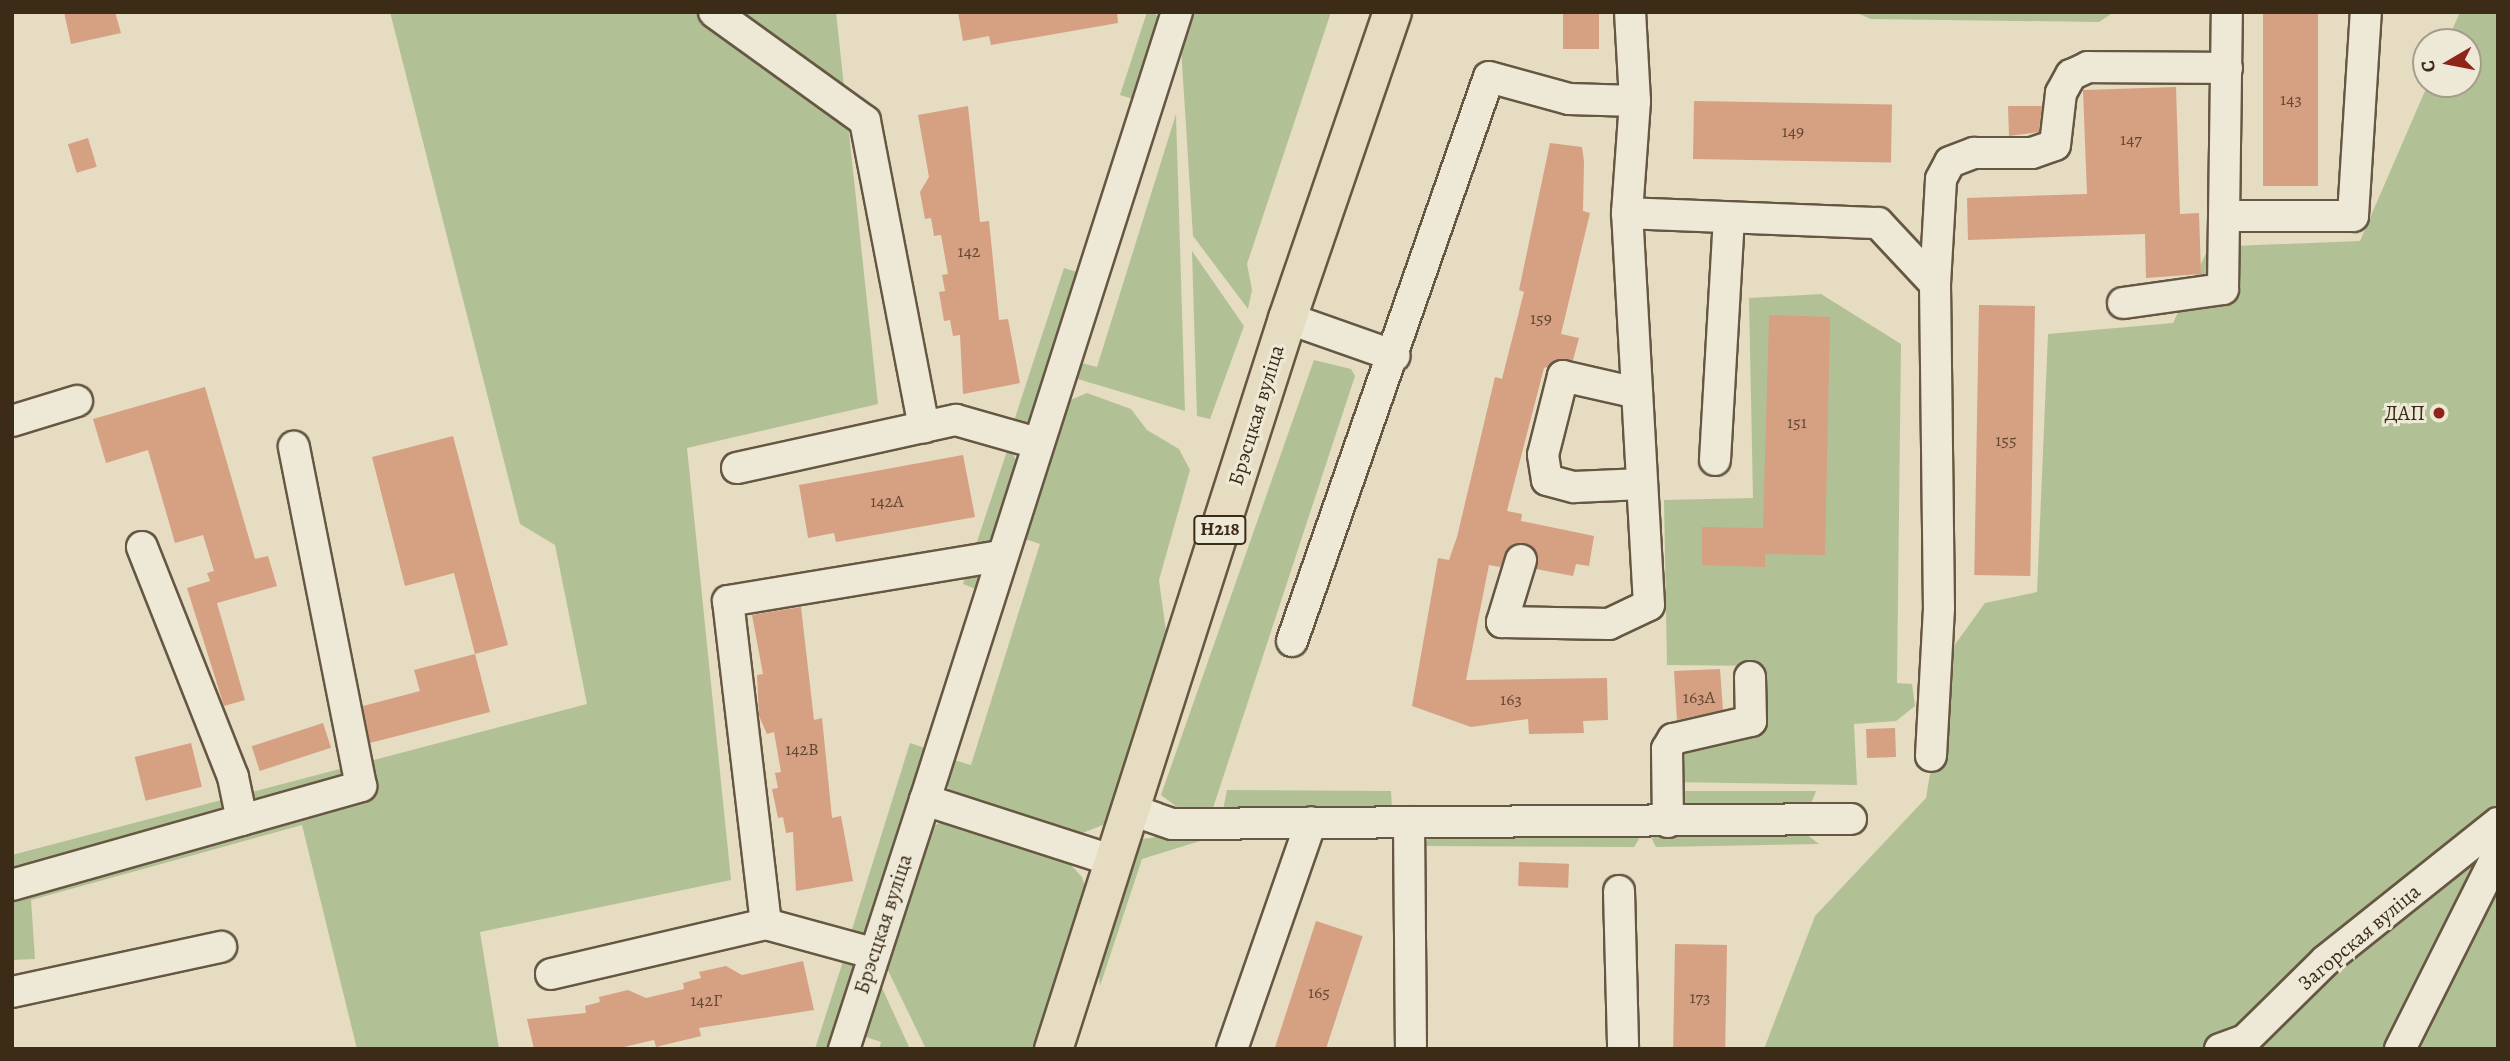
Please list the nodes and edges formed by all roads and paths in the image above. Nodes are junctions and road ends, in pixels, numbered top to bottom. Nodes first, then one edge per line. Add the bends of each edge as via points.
1 (714, 12) edge
2 (1177, 12) edge
3 (1630, 12) edge
4 (2227, 12) edge
5 (2366, 12) edge
6 (1383, 15) edge
7 (2227, 68) junction
8 (1635, 101) junction
9 (1627, 213) junction
10 (2227, 216) junction
11 (1730, 220) junction
12 (1935, 284) junction
13 (2123, 303) dead end
14 (1287, 318) junction
15 (1395, 356) junction
16 (1637, 393) junction
17 (77, 401) dead end
18 (12, 421) edge
19 (924, 427) junction
20 (1037, 443) junction
21 (294, 447) dead end
22 (1715, 460) dead end
23 (737, 468) dead end
24 (1642, 484) junction
25 (142, 547) dead end
26 (1000, 556) junction
27 (1521, 560) dead end
28 (1292, 641) dead end
29 (1749, 677) dead end
30 (1931, 756) dead end
31 (925, 800) junction
32 (1132, 810) junction
33 (1851, 819) dead end
34 (242, 820) junction
35 (1311, 822) junction
36 (1409, 822) junction
37 (1668, 822) junction
38 (2498, 823) edge
39 (2498, 853) edge
40 (1114, 861) junction
41 (12, 885) edge
42 (1619, 891) dead end
43 (766, 924) junction
44 (221, 947) dead end
45 (872, 953) junction
46 (551, 974) dead end
47 (12, 992) edge
48 (844, 1049) edge
49 (1054, 1049) edge
50 (1232, 1049) edge
51 (1411, 1049) edge
52 (1623, 1049) edge
53 (2220, 1049) edge
54 (2400, 1049) edge

1 - 19 street via 865,121
2 - 20 street, Брэсцкая вуліца
3 - 8 street
4 - 7 street
5 - 10 street via 2353,216
6 - 14 main road, Брэсцкая вуліца / Н218
7 - 10 street
7 - 12 street via 2088,67 2071,75 2061,93 2054,145 2032,153 1975,153 1950,162 1941,179
8 - 9 street
8 - 15 street via 1569,99 1489,77
9 - 11 street
9 - 16 street
10 - 13 street via 2223,289
11 - 12 street via 1878,223
11 - 22 street
12 - 30 street via 1939,608
14 - 15 street
14 - 32 main road, Брэсцкая вуліца / Н218
15 - 28 street
16 - 24 street
16 - 24 street via 1563,376 1543,455 1547,480 1574,487
17 - 18 street
19 - 20 street via 956,420
19 - 23 street
20 - 26 street, Брэсцкая вуліца
21 - 34 street via 361,786
24 - 27 street via 1648,605 1609,624 1502,622
25 - 34 street via 233,777
26 - 31 street, Брэсцкая вуліца
26 - 43 street via 728,601
29 - 37 street via 1751,721 1673,739 1667,749
31 - 40 street
31 - 45 street, Брэсцкая вуліца
32 - 35 street via 1172,824
32 - 40 main road, Брэсцкая вуліца / Н218
33 - 37 street
34 - 41 street
35 - 36 street
35 - 50 street
36 - 37 street
36 - 51 street
38 - 53 street, Загорская вуліца via 2325,961 2245,1040
39 - 54 street
40 - 49 main road, Брэсцкая вуліца / Н218
42 - 52 street
43 - 45 street
43 - 46 street
44 - 47 street
45 - 48 street, Брэсцкая вуліца

